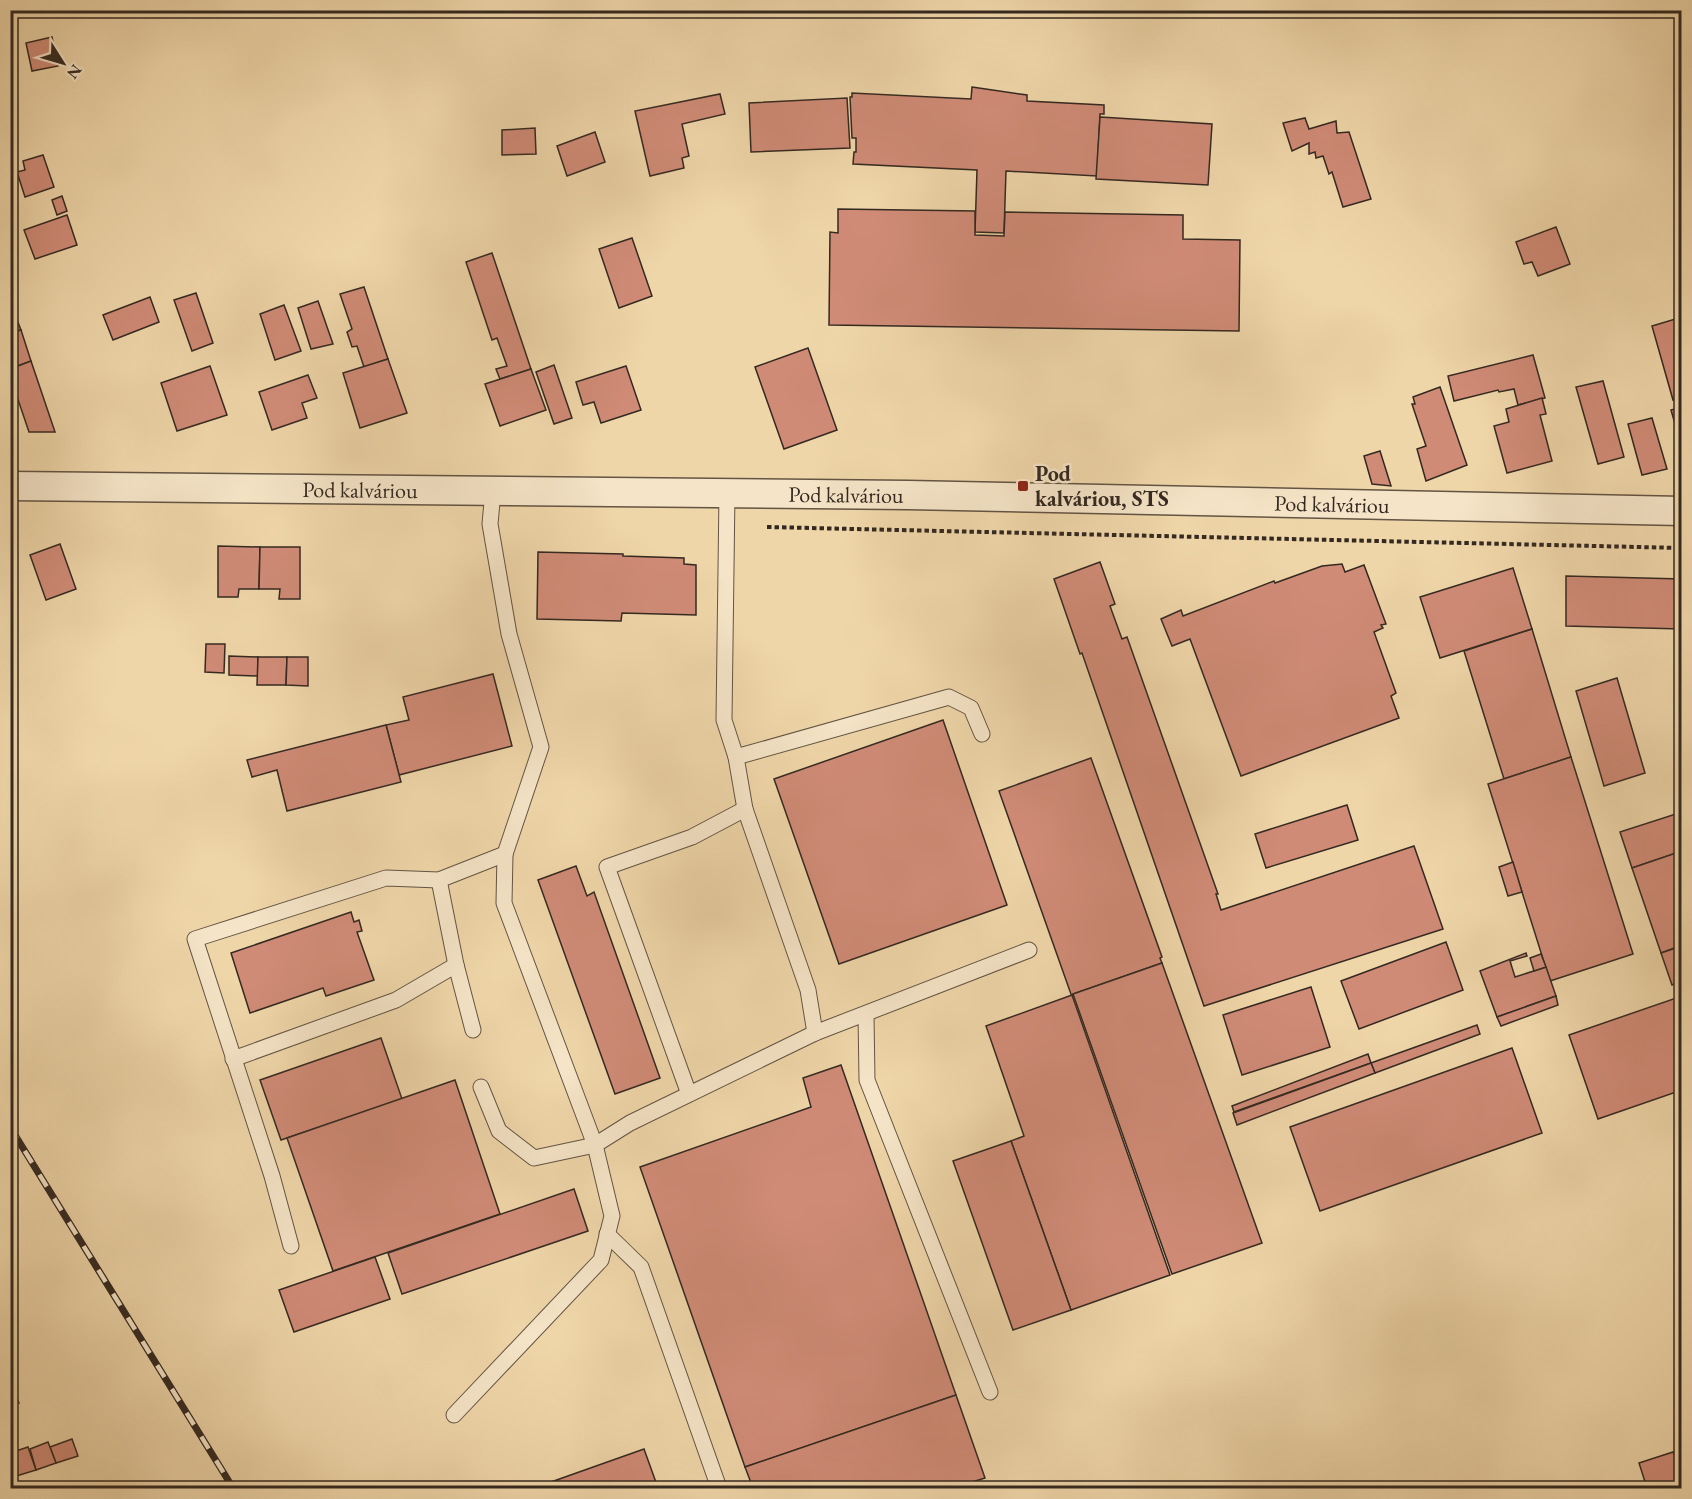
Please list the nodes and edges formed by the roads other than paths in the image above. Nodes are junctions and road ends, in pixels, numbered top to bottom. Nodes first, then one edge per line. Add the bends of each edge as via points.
1 (10, 486) edge
2 (493, 491) junction
3 (727, 493) junction
4 (1682, 511) edge
5 (982, 734) dead end
6 (736, 757) junction
7 (745, 808) junction
8 (505, 854) junction
9 (439, 880) junction
10 (1029, 950) dead end
11 (456, 965) junction
12 (866, 1014) junction
13 (473, 1030) dead end
14 (815, 1033) junction
15 (233, 1059) junction
16 (481, 1087) dead end
17 (689, 1095) junction
18 (595, 1145) junction
19 (607, 1234) junction
20 (291, 1246) dead end
21 (990, 1392) dead end
22 (454, 1415) dead end
23 (719, 1488) edge

1 - 2 street, Pod kalváriou
2 - 3 street, Pod kalváriou
2 - 8 lane via 490,524 509,634 541,747
3 - 4 street, Pod kalváriou
3 - 6 lane via 724,720
5 - 6 lane via 971,708 949,698
6 - 7 lane
7 - 14 lane via 808,990
7 - 17 lane via 692,837 607,867
8 - 9 lane
8 - 18 lane via 504,903
9 - 11 lane
9 - 15 lane via 386,878 195,939
10 - 12 lane
11 - 13 lane
11 - 15 lane via 396,1000
12 - 14 lane
12 - 21 lane via 867,1080
14 - 17 lane
15 - 20 lane
16 - 18 lane via 498,1131 534,1158
17 - 18 lane
18 - 19 lane via 612,1216
19 - 22 lane via 601,1260
19 - 23 lane via 641,1267

